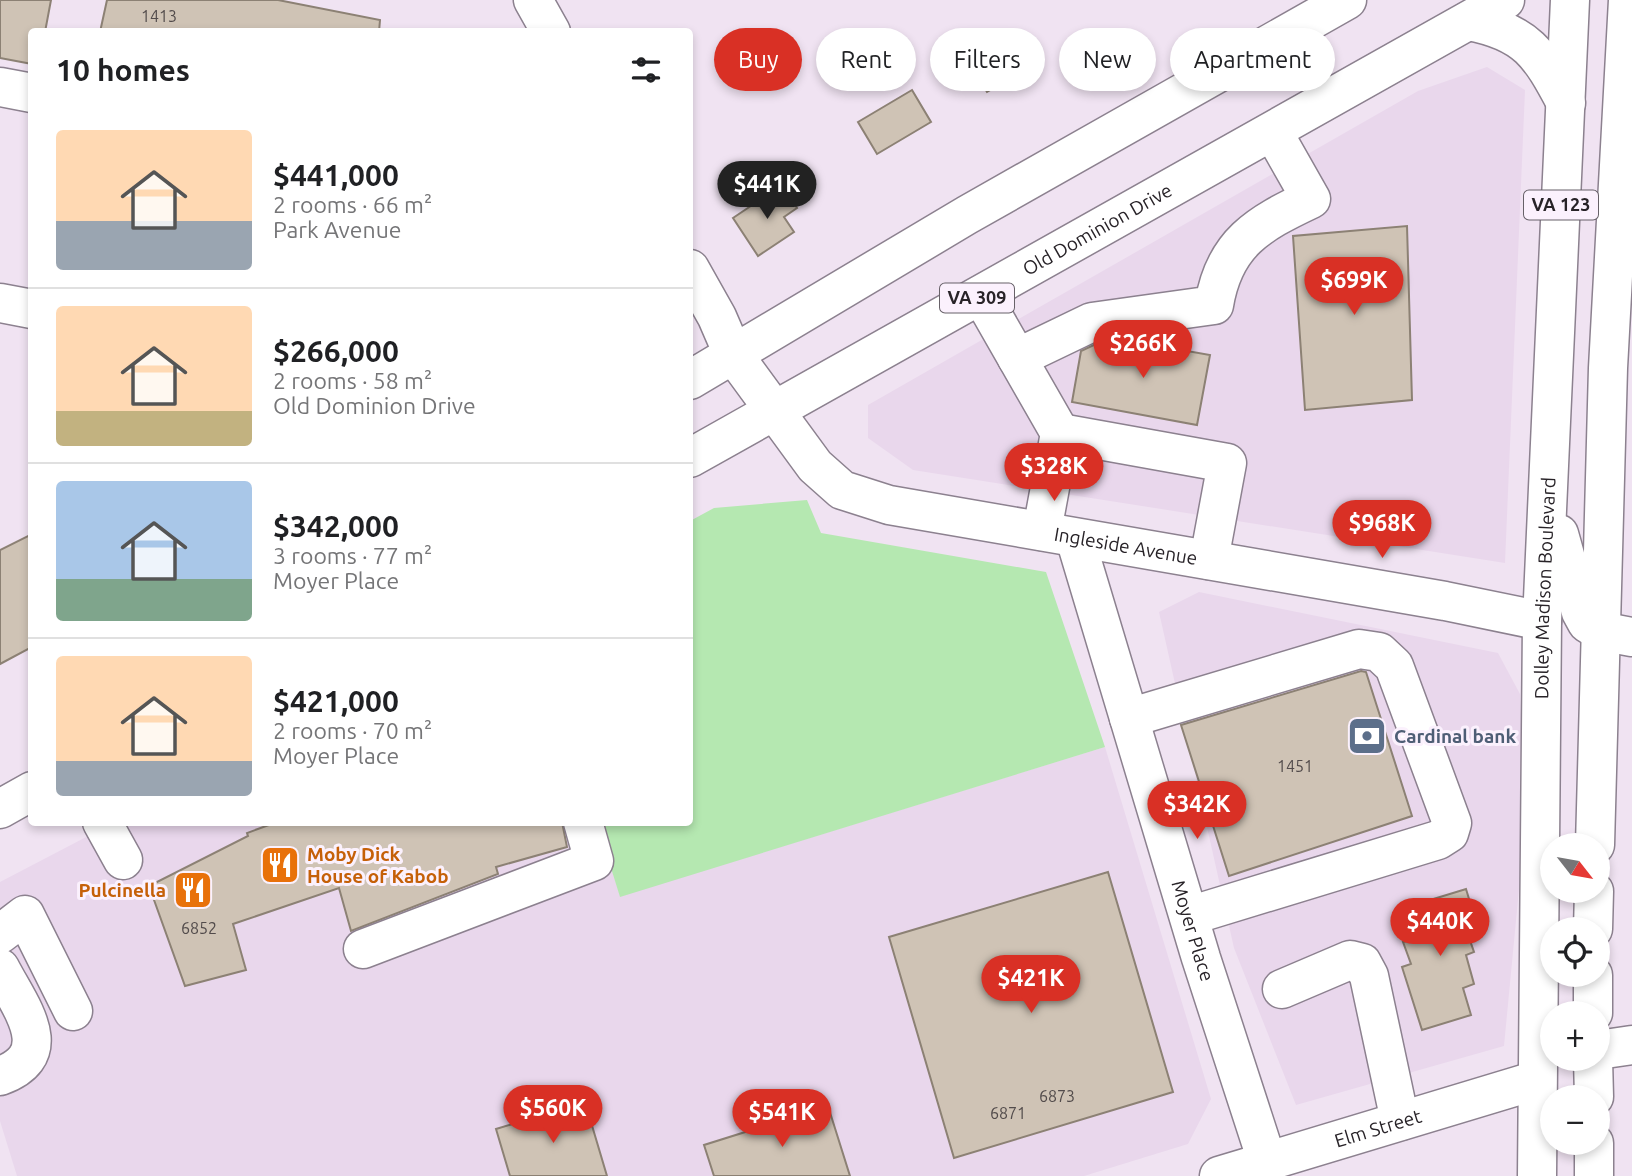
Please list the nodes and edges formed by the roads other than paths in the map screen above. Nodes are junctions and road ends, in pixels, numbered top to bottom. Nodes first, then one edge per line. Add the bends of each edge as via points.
1 (533, 0) edge
2 (1347, 0) edge
3 (1504, 0) edge
4 (1570, 0) edge
5 (1628, 0) edge
6 (1469, 21) junction
7 (549, 28) edge
8 (1628, 77) edge
9 (0, 87) edge
10 (28, 92) edge
11 (1566, 104) junction
12 (1273, 131) junction
13 (693, 275) edge
14 (981, 295) junction
15 (0, 303) edge
16 (28, 308) edge
17 (733, 354) junction
18 (1017, 358) junction
19 (693, 378) edge
20 (773, 411) junction
21 (1060, 433) junction
22 (693, 456) edge
23 (1548, 484) junction
24 (1059, 535) junction
25 (1209, 561) junction
26 (1542, 621) junction
27 (1616, 634) edge
28 (1597, 714) junction
29 (1129, 718) junction
30 (28, 793) edge
31 (0, 809) edge
32 (104, 826) edge
33 (584, 826) edge
34 (1595, 833) edge
35 (123, 860) dead end
36 (1189, 916) junction
37 (0, 934) edge
38 (363, 948) dead end
39 (0, 968) edge
40 (1282, 989) dead end
41 (74, 1011) dead end
42 (1632, 1045) edge
43 (1610, 1048) edge
44 (0, 1076) edge
45 (1537, 1080) junction
46 (1400, 1121) junction
47 (1594, 1155) edge
48 (1267, 1161) junction
49 (1219, 1176) edge
50 (1537, 1176) edge
51 (1594, 1176) edge

1 - 7 main road
2 - 17 main road via 967,215
3 - 6 main road, Old Dominion Drive / VA 309
4 - 11 main road, Dolley Madison Boulevard / VA 123
5 - 8 main road, VA 123
6 - 11 main road via 1496,27 1526,43 1548,69
6 - 12 main road, Old Dominion Drive / VA 309
8 - 27 main road, VA 123 via 1608,368
9 - 10 main road
11 - 23 main road, Dolley Madison Boulevard / VA 123
12 - 14 main road, Old Dominion Drive / VA 309
12 - 18 main road via 1311,199 1262,224 1238,245 1224,268 1214,305 1092,322
13 - 17 main road, Ingleside Avenue
14 - 18 main road
14 - 20 main road, Old Dominion Drive / VA 309
15 - 16 main road
17 - 19 main road
17 - 20 main road, Ingleside Avenue
18 - 21 main road
20 - 22 main road, Old Dominion Drive / VA 309
20 - 24 main road, Ingleside Avenue via 815,466 852,495
21 - 24 main road
21 - 25 main road via 1227,463
23 - 26 main road, Dolley Madison Boulevard / VA 123
23 - 27 main road via 1575,598 1587,623
24 - 25 main road, Ingleside Avenue
24 - 29 main road, Moyer Place
25 - 26 main road, Ingleside Avenue
26 - 28 main road via 1553,626 1572,648
26 - 45 main road, Dolley Madison Boulevard / VA 123
27 - 28 main road, VA 123
28 - 34 main road, VA 123
29 - 36 main road, Moyer Place
29 - 36 main road via 1359,649 1379,652 1394,666 1452,823 1449,833 1438,840
30 - 31 main road
32 - 35 main road
33 - 38 main road via 594,861
36 - 48 main road, Moyer Place
37 - 41 main road via 24,915
39 - 44 main road via 33,1041 28,1059
40 - 46 main road via 1350,960 1362,963 1369,976
42 - 43 main road
45 - 46 main road, Elm Street
45 - 50 main road, Dolley Madison Boulevard / VA 123
46 - 48 main road, Elm Street
47 - 51 main road
48 - 49 main road, Elm Street

